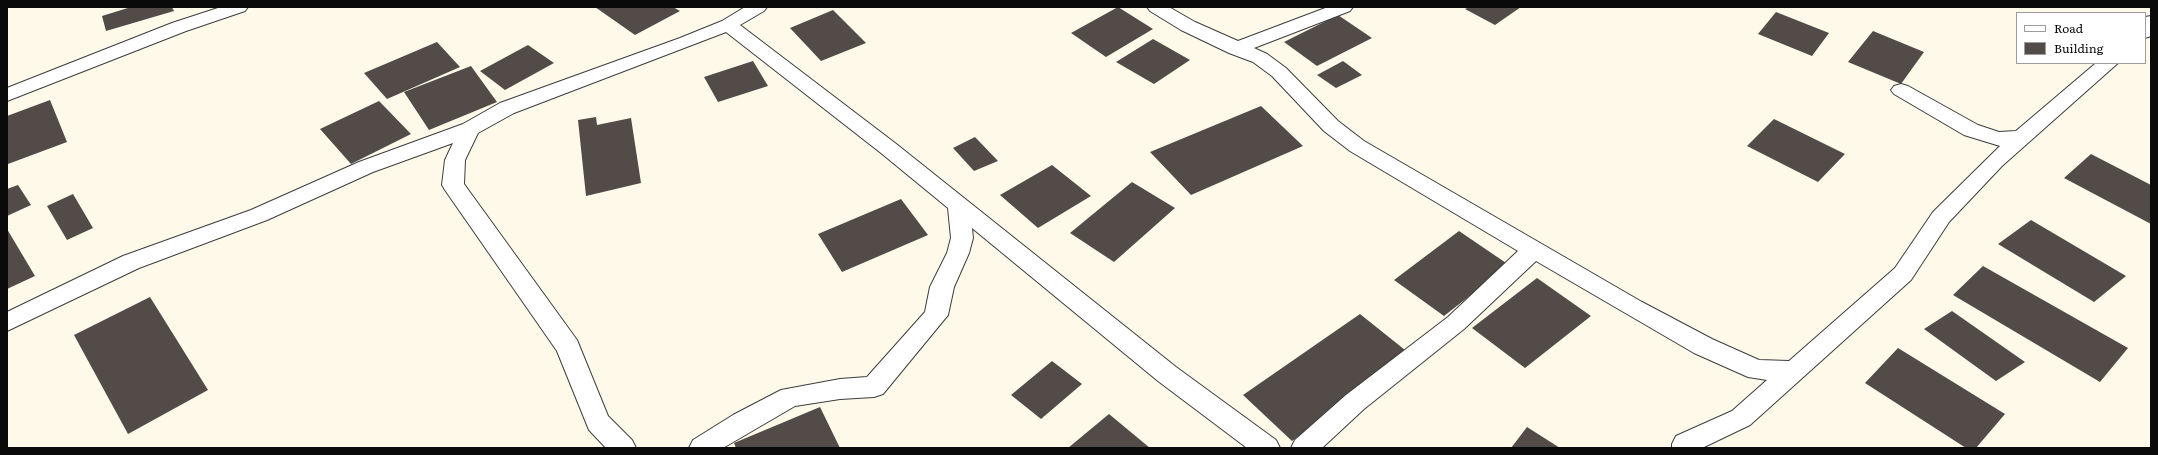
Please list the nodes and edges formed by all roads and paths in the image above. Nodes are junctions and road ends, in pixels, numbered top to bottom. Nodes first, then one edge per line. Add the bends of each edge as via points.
1 (239, 7) edge
2 (758, 7) edge
3 (1156, 7) edge
4 (1344, 7) edge
5 (2151, 21) edge
6 (728, 25) junction
7 (2146, 30) edge
8 (1236, 49) junction
9 (2107, 64) edge
10 (1901, 90) dead end
11 (7, 95) edge
12 (470, 130) junction
13 (2020, 138) junction
14 (958, 204) junction
15 (1534, 249) junction
16 (7, 322) edge
17 (1792, 371) junction
18 (623, 448) edge
19 (702, 448) edge
20 (1268, 448) edge
21 (1304, 448) edge
22 (1685, 448) edge

1 - 11 street via 179,27
2 - 6 street
3 - 8 street
4 - 8 street
5 - 7 street
6 - 12 street via 507,108
6 - 14 street
8 - 15 street via 1260,58 1279,72 1331,126 1357,146
9 - 13 street
10 - 13 street via 1971,130 1998,139
12 - 16 street via 366,167 259,215 131,262
12 - 18 street via 455,160 453,185 568,346 598,422
13 - 17 street via 1941,217 1903,274
14 - 19 street via 962,238 942,286 936,315 874,387 840,389 790,397
14 - 20 street via 1167,374
15 - 17 street via 1703,346 1757,370
15 - 21 street via 1456,323 1355,402
17 - 22 street via 1742,418 1685,444

